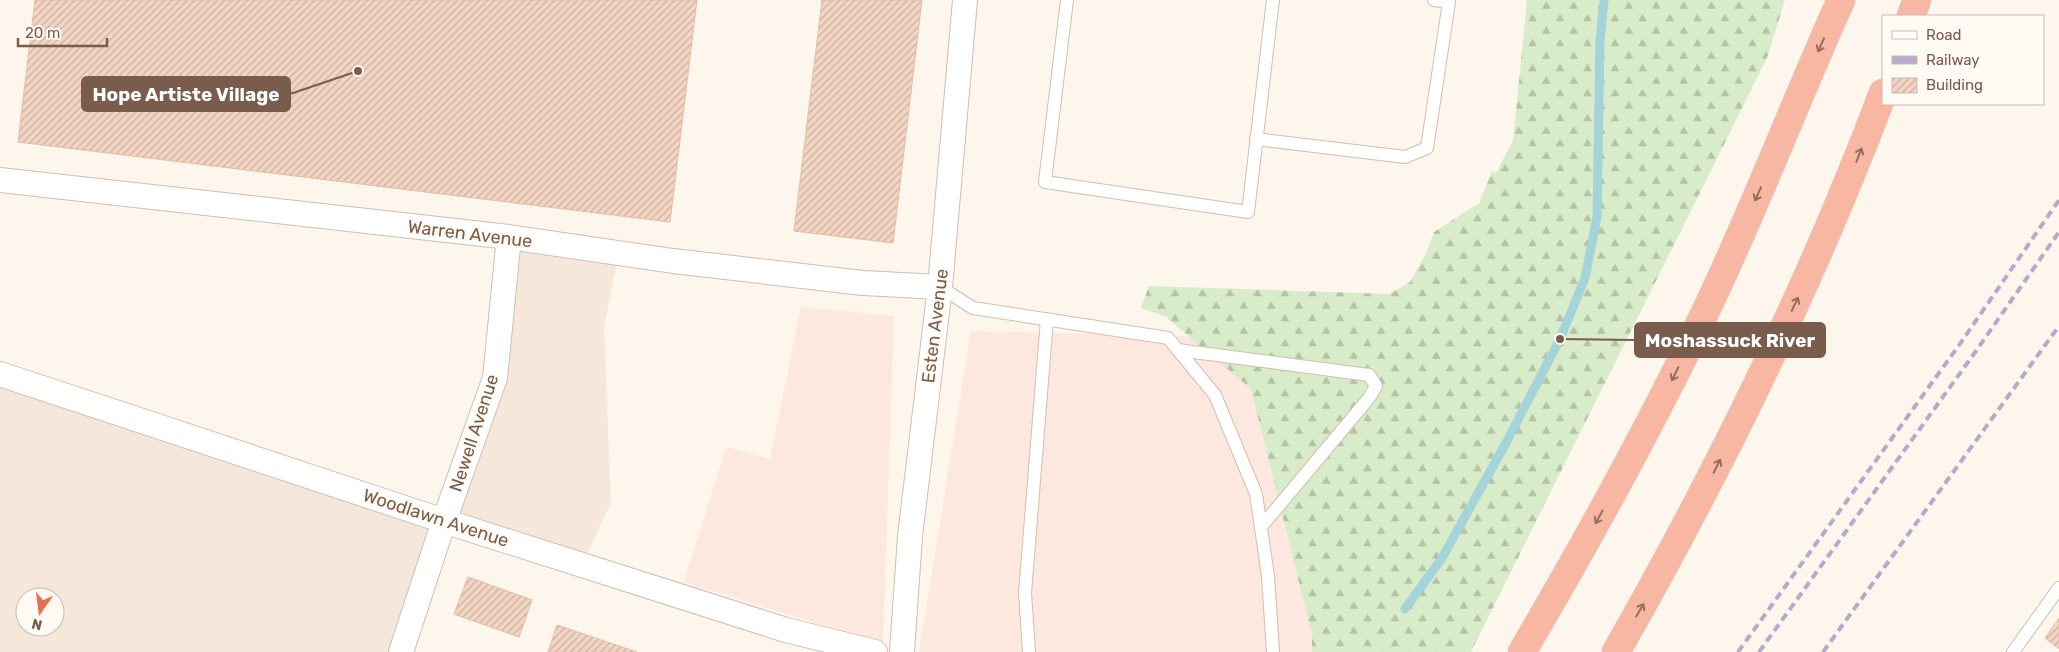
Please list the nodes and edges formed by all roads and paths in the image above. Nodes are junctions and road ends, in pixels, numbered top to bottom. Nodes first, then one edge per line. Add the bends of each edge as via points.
1 (966, 0) edge
2 (1067, 0) edge
3 (1273, 0) edge
4 (1434, 0) edge
5 (1840, 0) edge
6 (1917, 0) edge
7 (1911, 15) edge
8 (1882, 96) edge
9 (1256, 139) junction
10 (0, 180) edge
11 (509, 237) junction
12 (940, 287) junction
13 (1047, 319) junction
14 (1178, 350) junction
15 (0, 374) edge
16 (444, 521) junction
17 (1261, 527) junction
18 (2059, 588) edge
19 (2019, 650) edge
20 (401, 652) edge
21 (875, 652) edge
22 (902, 652) edge
23 (1029, 652) edge
24 (1273, 652) edge
25 (1522, 652) edge
26 (1616, 652) edge

1 - 12 street, Esten Avenue
2 - 9 lane via 1045,182 1248,212
3 - 9 lane
4 - 9 lane via 1449,2 1427,148 1405,157
5 -> 25 highway via 1776,153 1673,378 1582,549
6 - 7 highway
26 -> 8 highway via 1698,505 1745,410 1815,260
10 - 11 street, Warren Avenue
11 - 12 street, Warren Avenue via 835,280
11 - 16 street, Newell Avenue via 494,378
12 - 13 lane via 973,308
12 - 22 street, Esten Avenue via 910,536
13 - 14 lane via 1168,338
13 - 23 lane via 1025,594
14 - 17 lane via 1215,395 1256,494
14 - 17 lane via 1369,376 1376,386
15 - 16 street, Woodlawn Avenue
16 - 20 street, Newell Avenue
16 - 21 street, Woodlawn Avenue via 786,630
17 - 24 lane
18 - 19 lane

